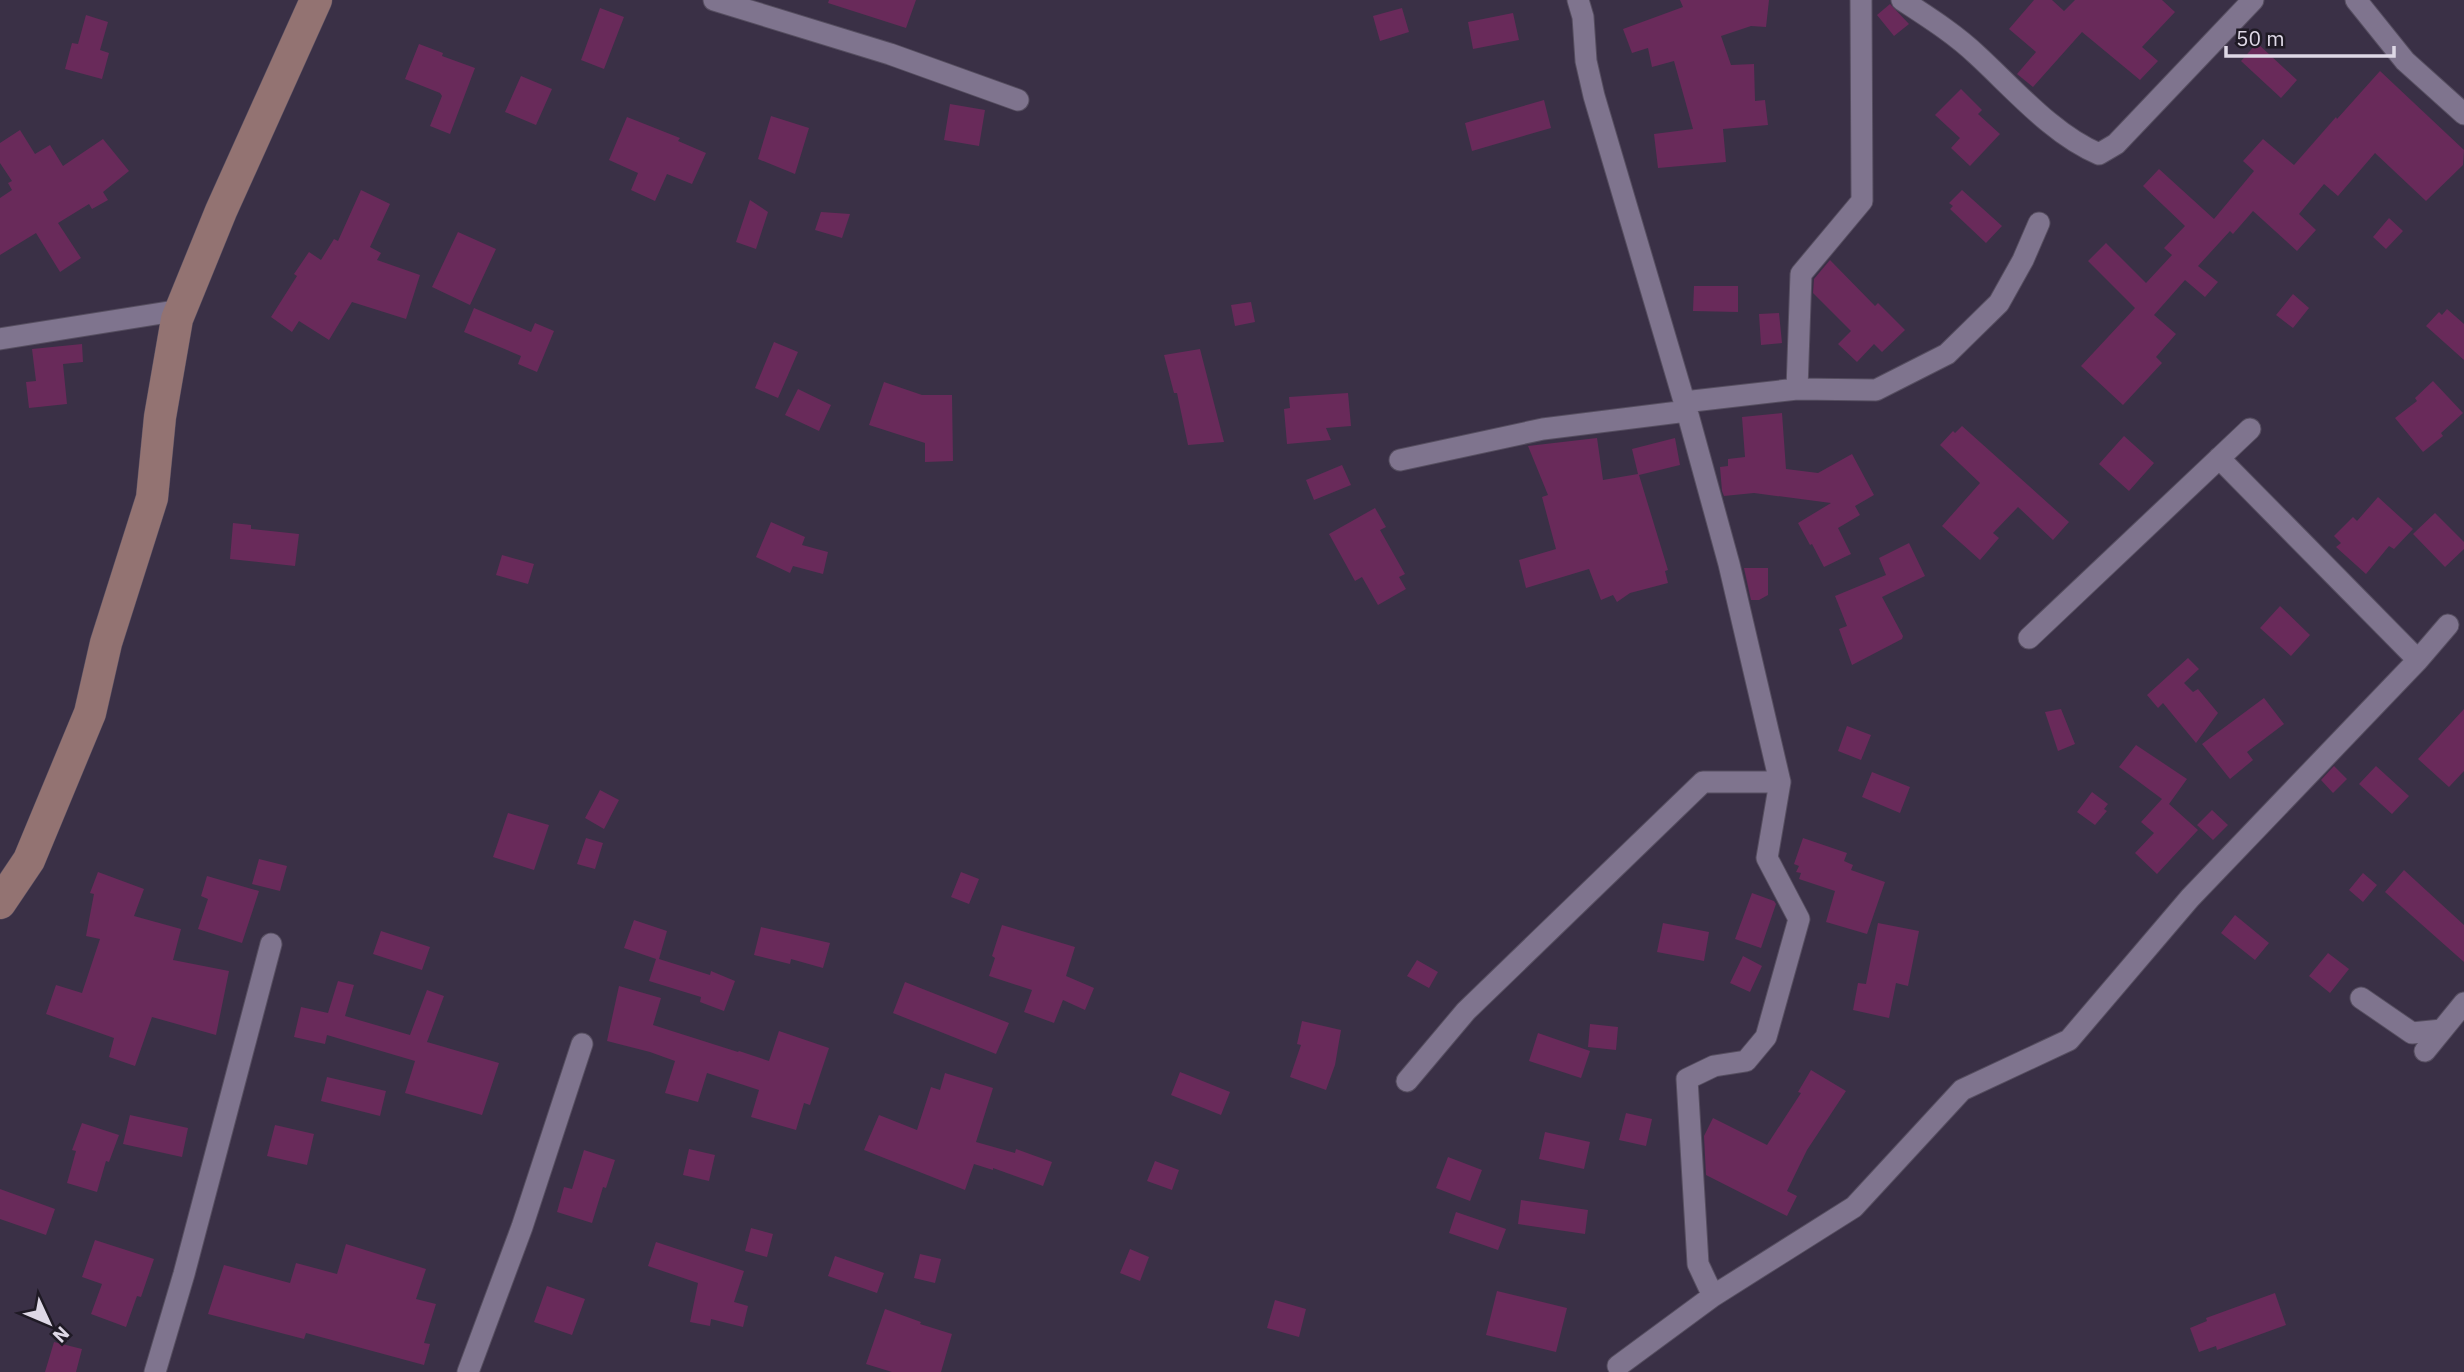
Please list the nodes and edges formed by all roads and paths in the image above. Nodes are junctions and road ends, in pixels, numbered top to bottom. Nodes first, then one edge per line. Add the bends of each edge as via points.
1 (316, 0) edge
2 (714, 0) edge
3 (1578, 0) edge
4 (1861, 0) edge
5 (1902, 0) edge
6 (2253, 0) edge
7 (2356, 0) edge
8 (1018, 100) dead end
9 (2464, 114) edge
10 (2039, 223) dead end
11 (181, 310) junction
12 (0, 339) edge
13 (1797, 389) junction
14 (1686, 406) junction
15 (2250, 429) dead end
16 (2219, 458) junction
17 (1400, 460) dead end
18 (2448, 625) dead end
19 (2029, 638) dead end
20 (2418, 660) junction
21 (1780, 782) junction
22 (0, 903) edge
23 (271, 944) dead end
24 (2361, 998) dead end
25 (2464, 1003) edge
26 (2442, 1030) junction
27 (582, 1044) dead end
28 (2425, 1051) dead end
29 (1407, 1081) dead end
30 (1713, 1296) junction
31 (1618, 1366) dead end
32 (155, 1372) edge
33 (468, 1372) edge

1 - 11 street via 220,211
2 - 8 street via 890,54
3 - 14 street via 1594,96
4 - 13 street via 1862,201 1801,274
5 - 6 street via 1976,53 2042,115 2099,154 2116,144
7 - 9 street via 2405,61
10 - 13 street via 1999,303 1947,354 1876,390
11 - 12 street
11 - 22 street via 160,417 152,498 106,643 90,713 29,860
13 - 14 street
14 - 17 street via 1543,429
14 - 21 street
15 - 16 street
16 - 19 street
16 - 20 street
18 - 20 street
20 - 30 street via 2190,898 2069,1040 1962,1090 1854,1207
21 - 29 street via 1703,782 1466,1011
21 - 30 street via 1767,858 1799,919 1766,1037 1746,1061 1714,1066 1687,1079 1698,1264
23 - 32 street
24 - 26 street via 2412,1033
25 - 26 street
26 - 28 street
27 - 33 street
30 - 31 street

